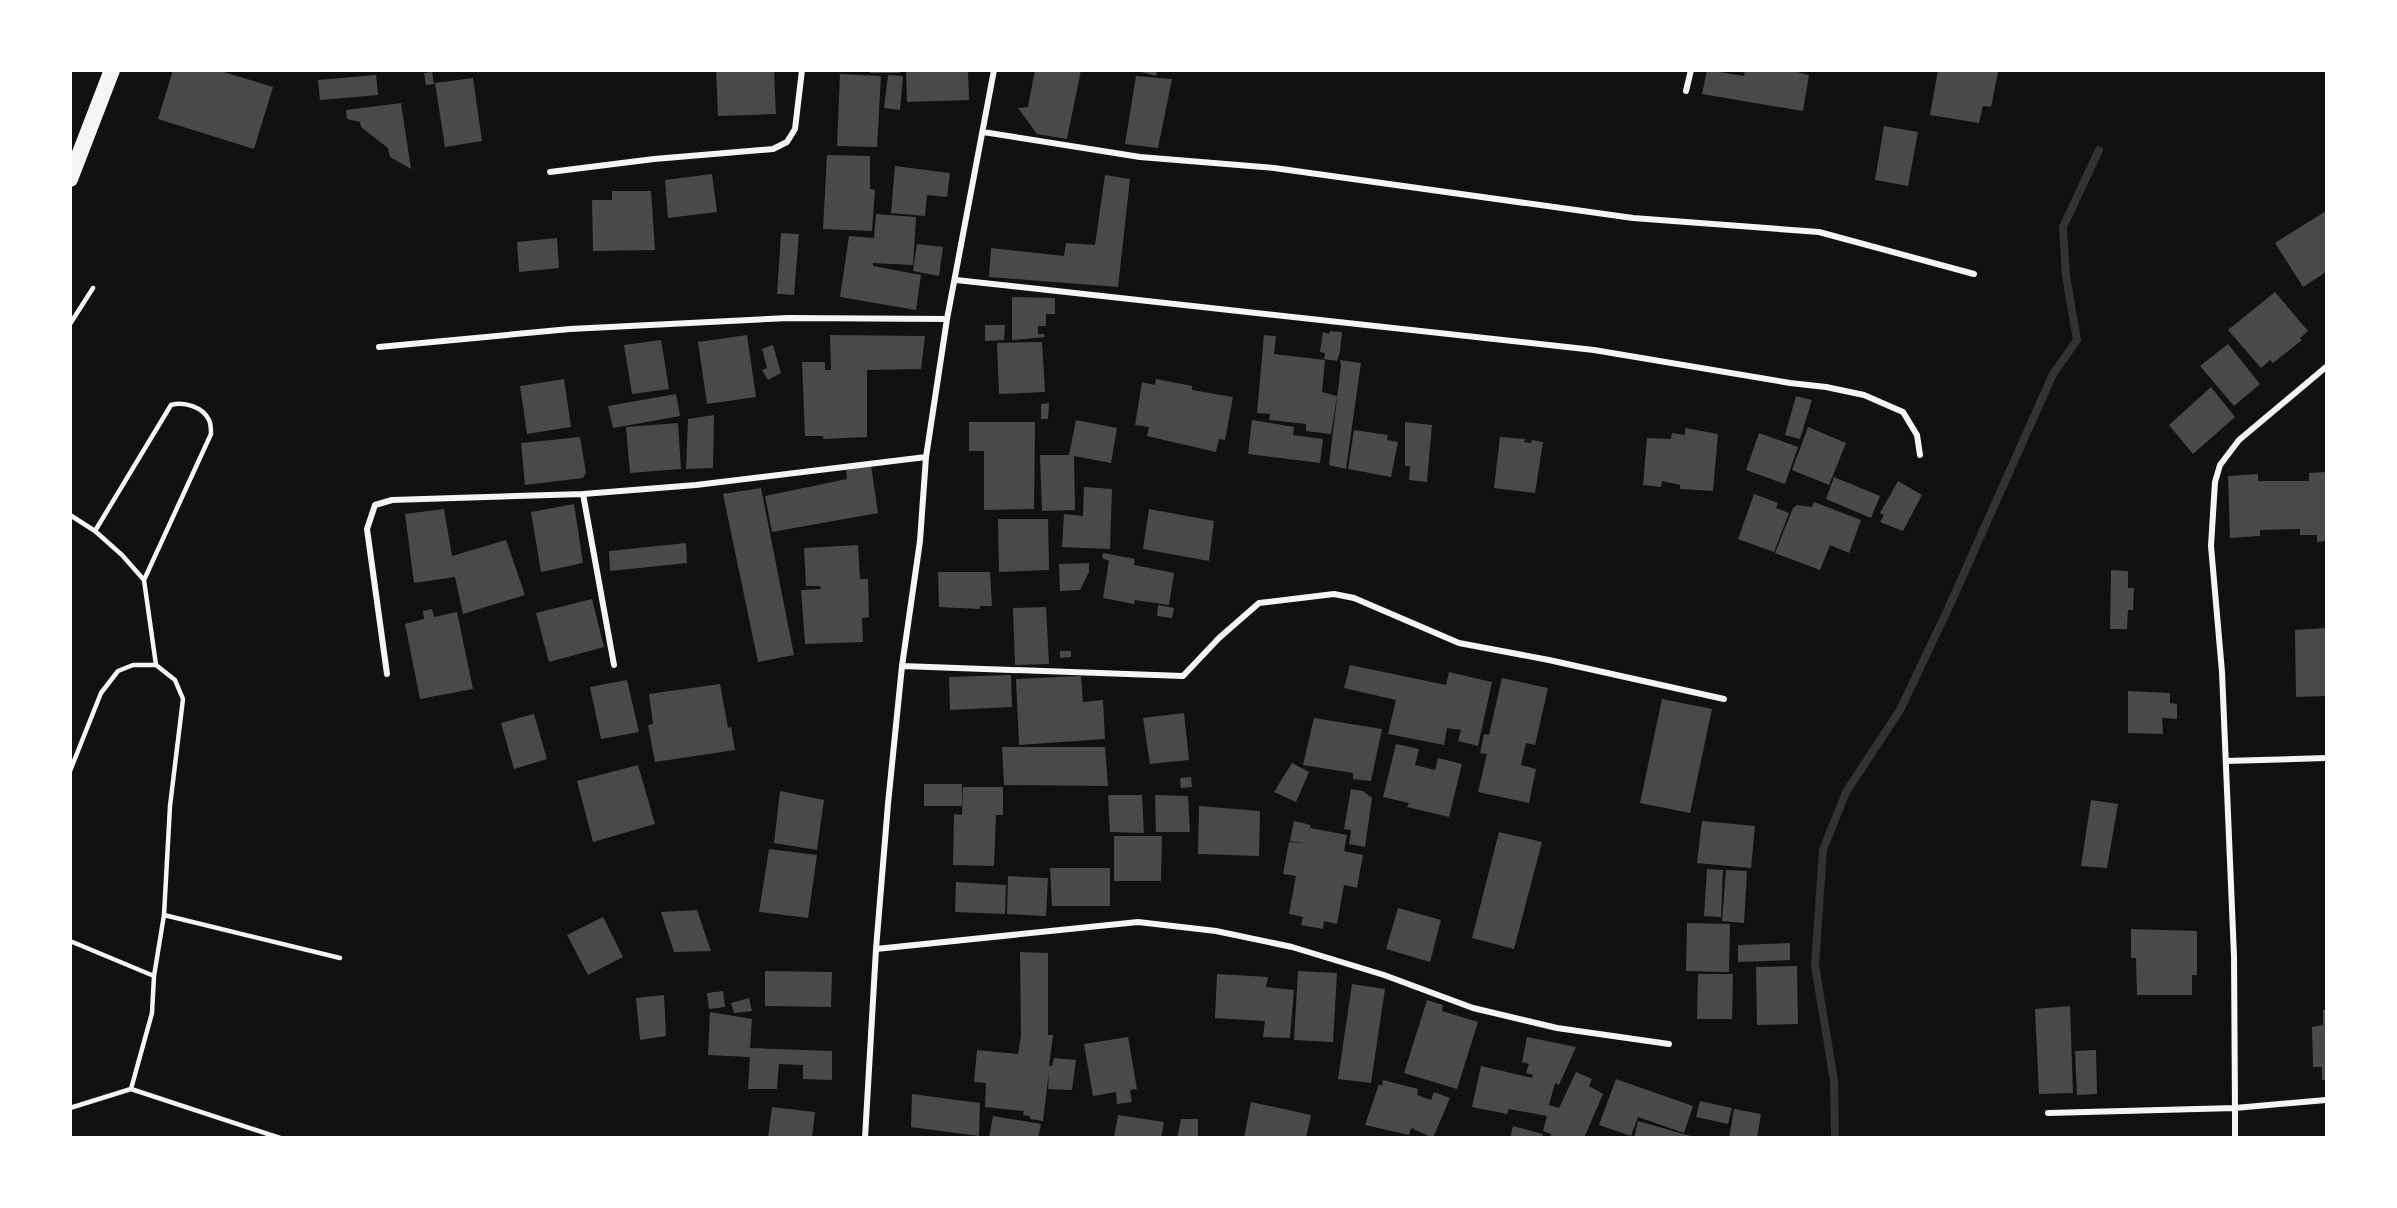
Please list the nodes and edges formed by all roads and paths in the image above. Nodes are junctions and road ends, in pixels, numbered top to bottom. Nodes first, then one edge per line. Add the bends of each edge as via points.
1 (112, 70) edge
2 (802, 70) edge
3 (994, 70) edge
4 (1691, 70) edge
5 (1686, 91) dead end
6 (983, 132) junction
7 (550, 172) dead end
8 (70, 179) edge
9 (1974, 274) dead end
10 (956, 280) junction
11 (93, 288) dead end
12 (947, 319) junction
13 (70, 324) edge
14 (379, 347) dead end
15 (2326, 367) edge
16 (1920, 455) dead end
17 (926, 457) junction
18 (583, 495) junction
19 (70, 515) edge
20 (95, 531) junction
21 (144, 580) junction
22 (156, 664) junction
23 (614, 665) dead end
24 (902, 666) junction
25 (387, 674) dead end
26 (1724, 699) dead end
27 (2326, 758) edge
28 (2226, 760) junction
29 (70, 771) edge
30 (164, 915) junction
31 (70, 941) edge
32 (876, 949) junction
33 (340, 958) dead end
34 (154, 976) junction
35 (1669, 1044) dead end
36 (131, 1089) junction
37 (2326, 1100) edge
38 (70, 1108) edge
39 (2235, 1108) junction
40 (2048, 1113) dead end
41 (280, 1137) edge
42 (865, 1137) edge
43 (2235, 1137) edge

1 - 8 highway
2 - 7 street via 795,129 787,142 773,149
3 - 6 street
4 - 5 street
6 - 9 street via 1140,157 1274,168 1633,218 1819,232
6 - 10 street
10 - 12 street
10 - 16 street via 1594,350 1826,387 1864,395 1903,412 1917,435
11 - 13 lane
12 - 14 street via 789,318 616,327
12 - 17 street
15 - 28 street via 2239,440 2220,465 2215,482 2211,546
17 - 18 street
17 - 24 street via 920,541
18 - 23 street
18 - 25 street via 392,500 375,505 367,529
19 - 20 lane
20 - 21 lane
20 - 21 lane via 171,405 179,402 198,409 209,420 211,434
21 - 22 lane
22 - 29 lane via 133,665 118,671 101,693
22 - 30 lane via 176,680 183,699 170,806
24 - 26 street via 1183,676 1259,603 1334,594 1354,598 1459,643
24 - 32 street
27 - 28 street
28 - 39 street
30 - 33 lane
30 - 34 lane
31 - 34 lane
32 - 35 street via 1138,921 1292,946 1473,1008 1557,1028
32 - 42 street
34 - 36 lane via 152,1013
36 - 38 lane
36 - 41 lane
37 - 39 street
39 - 40 street
39 - 43 street

